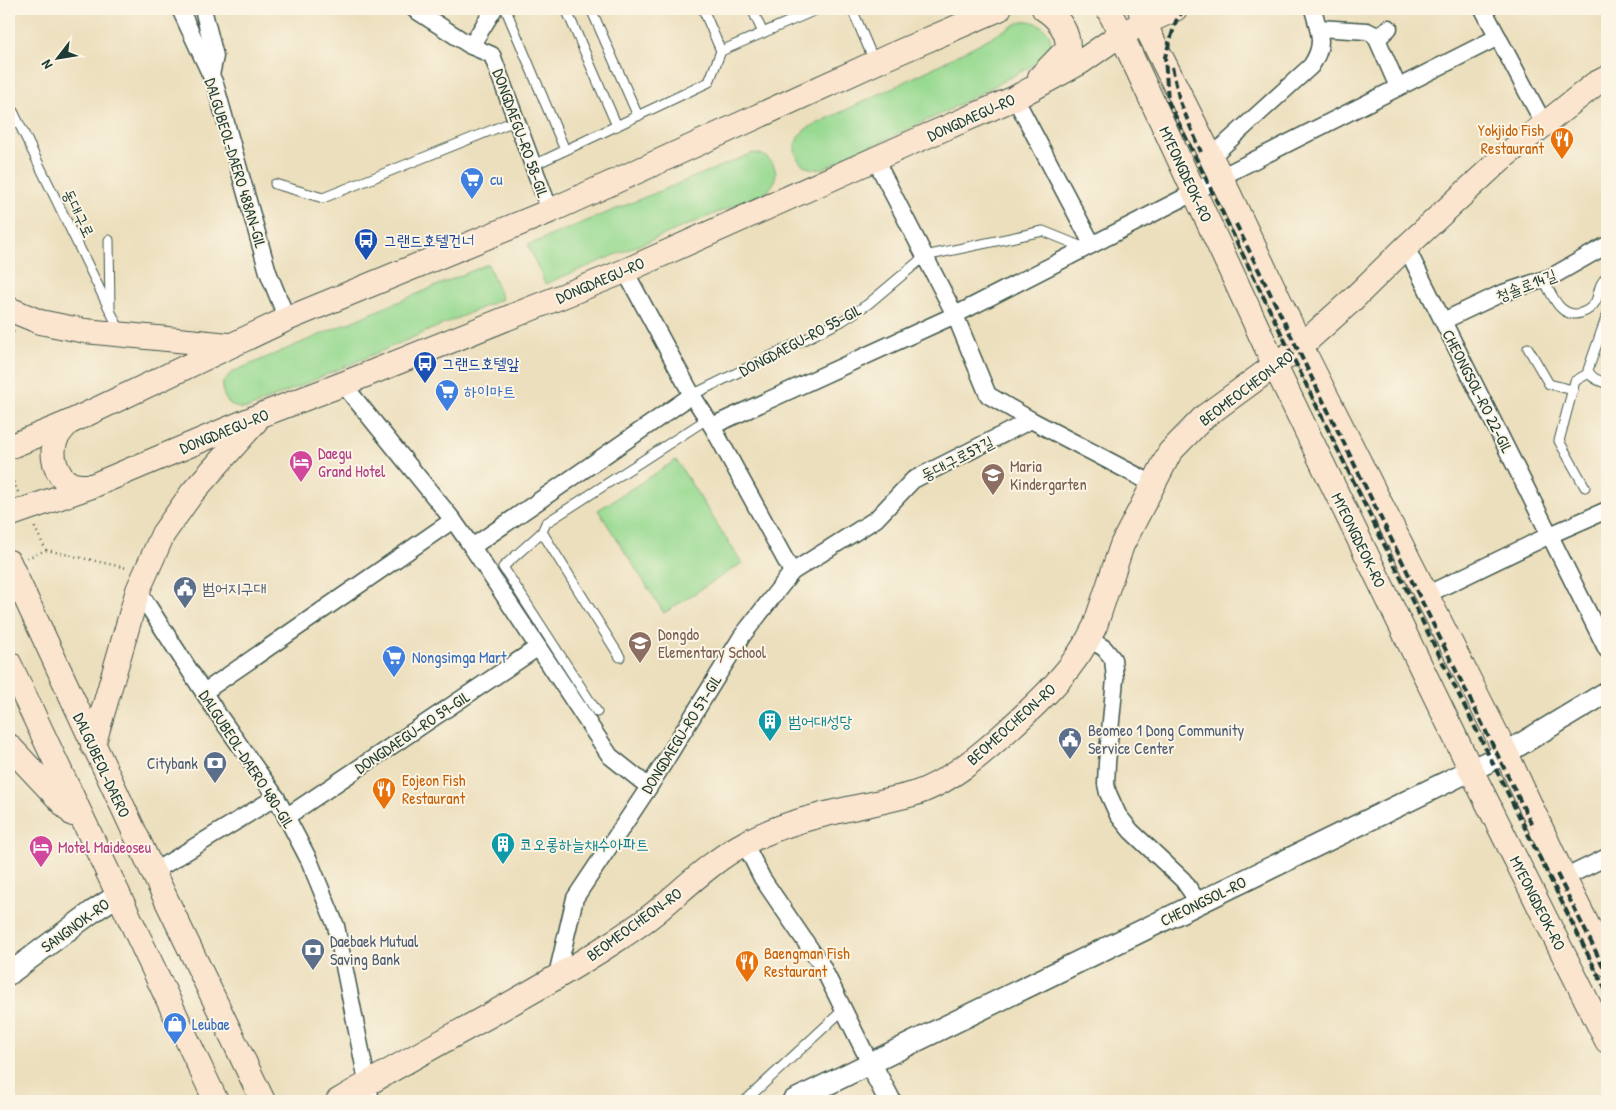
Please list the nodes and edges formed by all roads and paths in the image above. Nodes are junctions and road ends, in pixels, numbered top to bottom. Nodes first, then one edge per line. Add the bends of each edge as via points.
1 (180, 9) edge
2 (203, 9) edge
3 (414, 9) edge
4 (494, 9) edge
5 (508, 9) edge
6 (566, 9) edge
7 (591, 9) edge
8 (702, 9) edge
9 (752, 9) edge
10 (818, 9) edge
11 (852, 9) edge
12 (999, 9) edge
13 (1044, 9) edge
14 (1175, 9) edge
15 (1313, 9) edge
16 (1483, 9) edge
17 (1126, 15) edge
18 (1318, 28) junction
19 (763, 33) junction
20 (1498, 37) junction
21 (471, 46) junction
22 (721, 51) junction
23 (875, 63) junction
24 (211, 76) junction
25 (1607, 78) edge
26 (9, 84) edge
27 (1398, 87) junction
28 (9, 89) edge
29 (1021, 95) junction
30 (9, 103) edge
31 (638, 116) junction
32 (517, 120) junction
33 (1544, 124) junction
34 (617, 126) junction
35 (565, 150) junction
36 (875, 159) junction
37 (534, 165) junction
38 (1216, 167) junction
39 (275, 184) dead end
40 (1195, 192) junction
41 (550, 211) junction
42 (109, 240) dead end
43 (1607, 245) edge
44 (1089, 246) junction
45 (1406, 247) junction
46 (924, 256) junction
47 (625, 271) junction
48 (1607, 277) edge
49 (1544, 280) junction
50 (9, 309) edge
51 (110, 310) junction
52 (955, 314) junction
53 (1607, 315) edge
54 (287, 319) junction
55 (1443, 321) junction
56 (122, 336) junction
57 (231, 346) junction
58 (1301, 346) junction
59 (1528, 348) dead end
60 (1275, 366) junction
61 (1589, 373) junction
62 (343, 384) junction
63 (1607, 384) edge
64 (1573, 390) junction
65 (692, 395) junction
66 (261, 415) junction
67 (1031, 420) junction
68 (68, 423) junction
69 (709, 423) junction
70 (9, 447) edge
71 (1153, 484) junction
72 (92, 486) junction
73 (1585, 487) dead end
74 (1607, 510) edge
75 (9, 514) edge
76 (453, 520) junction
77 (542, 532) junction
78 (1550, 535) junction
79 (472, 547) junction
80 (46, 550) dead end
81 (9, 562) edge
82 (792, 572) junction
83 (142, 582) junction
84 (1426, 595) junction
85 (1089, 639) junction
86 (544, 648) junction
87 (1607, 650) edge
88 (620, 657) dead end
89 (9, 663) edge
90 (204, 692) junction
91 (1607, 692) edge
92 (596, 712) dead end
93 (9, 746) edge
94 (93, 746) junction
95 (1506, 753) junction
96 (1471, 770) junction
97 (649, 787) junction
98 (276, 797) junction
99 (286, 817) junction
100 (85, 827) junction
101 (744, 844) junction
102 (1607, 857) edge
103 (152, 872) junction
104 (1564, 878) junction
105 (118, 895) junction
106 (1199, 903) junction
107 (1607, 964) edge
108 (9, 974) edge
109 (556, 979) junction
110 (843, 1010) junction
111 (1607, 1041) edge
112 (870, 1063) junction
113 (369, 1093) edge
114 (216, 1101) edge
115 (263, 1101) edge
116 (338, 1101) edge
117 (745, 1101) edge
118 (793, 1101) edge
119 (890, 1101) edge

1 - 24 street, DALGUBEOL-DAERO 488AN-GIL
2 - 24 street via 215,56
3 - 21 street, DONGDAEGU-RO 58-GIL
4 - 21 street
5 - 35 lane
6 - 34 lane
7 - 31 lane
8 - 22 lane
9 - 19 lane
10 - 19 lane
11 - 23 lane
12 - 23 main road
13 - 29 main road via 1064,30 1068,48
14 - 17 main road, DONGDAEGU-RO
15 - 18 street
16 - 20 street
17 - 29 main road, DONGDAEGU-RO via 1081,62
17 - 38 main road, MYEONGDEOK-RO
17 - 40 main road, MYEONGDEOK-RO
18 - 27 street via 1383,34
18 - 38 street via 1320,51 1311,66
19 - 22 lane
20 - 27 street
20 - 33 street
21 - 32 street, DONGDAEGU-RO 58-GIL via 492,54
22 - 31 lane via 709,82
23 - 41 main road
24 - 54 street, DALGUBEOL-DAERO 488AN-GIL via 268,272
25 - 33 main road, BEOMEOCHEON-RO
26 - 28 lane
27 - 38 street
29 - 36 main road, DONGDAEGU-RO
29 - 44 street
30 - 51 lane, 동대구로
31 - 34 lane
32 - 37 street, DONGDAEGU-RO 58-GIL
32 - 39 lane via 324,198
33 - 45 main road, BEOMEOCHEON-RO via 1500,159
34 - 35 lane
35 - 37 lane
36 - 46 street
36 - 47 main road, DONGDAEGU-RO
37 - 41 street, DONGDAEGU-RO 58-GIL
38 - 40 street
38 - 58 main road, MYEONGDEOK-RO
40 - 44 street
40 - 60 main road, MYEONGDEOK-RO
41 - 54 main road
42 - 51 lane
43 - 49 street, 청솔로14길
44 - 46 lane, DONGDAEGU-RO 55-GIL via 1043,231
44 - 52 street
45 - 55 street, CHEONGSOL-RO 22-GIL
45 - 58 main road, BEOMEOCHEON-RO
46 - 52 street
46 - 65 lane, DONGDAEGU-RO 55-GIL via 868,304 842,320
47 - 62 main road, DONGDAEGU-RO
47 - 65 street
48 - 49 lane via 1601,282 1592,307 1578,313 1570,313 1558,306
49 - 55 street, 청솔로14길 via 1500,294
50 - 56 main road via 40,322
51 - 56 lane, 동대구로
52 - 67 street via 988,396
52 - 69 street
53 - 61 lane via 1588,367
54 - 57 main road
55 - 78 street, CHEONGSOL-RO 22-GIL
56 - 57 main road
57 - 68 main road
58 - 60 main road, BEOMEOCHEON-RO
58 - 84 main road, MYEONGDEOK-RO
59 - 64 lane via 1550,384
60 - 71 main road, BEOMEOCHEON-RO via 1204,417 1186,434 1170,452
60 - 96 main road, MYEONGDEOK-RO
61 - 63 lane via 1594,379
61 - 64 lane via 1575,381
62 - 66 main road, DONGDAEGU-RO
62 - 76 street
64 - 73 lane via 1560,441
65 - 69 street
65 - 79 street
66 - 72 main road, DONGDAEGU-RO
66 - 83 main road via 192,493 163,534
67 - 71 street
67 - 82 street, 동대구로57길 via 913,480 876,519
68 - 70 main road
68 - 72 main road via 54,447 56,467 69,483
69 - 77 lane via 546,524
69 - 82 street
71 - 85 main road, BEOMEOCHEON-RO via 1122,545
72 - 75 main road, DONGDAEGU-RO
74 - 78 street
76 - 79 street
76 - 90 street
77 - 86 lane via 503,567
77 - 88 lane
78 - 84 street
78 - 87 street, CHEONGSOL-RO 22-GIL
79 - 86 street
80 - 83 path via 118,565
81 - 94 main road, DALGUBEOL-DAERO
82 - 97 street, DONGDAEGU-RO 57-GIL via 742,636
83 - 90 street, DALGUBEOL-DAERO 480-GIL
83 - 94 main road
84 - 95 main road, MYEONGDEOK-RO
85 - 101 main road, BEOMEOCHEON-RO via 1067,672 1043,699 978,757 943,779 915,793 781,826
85 - 106 street via 1104,648 1113,659 1115,679 1107,763 1108,794 1118,815 1131,831 1183,880
86 - 92 lane
86 - 97 street via 610,756
86 - 99 street, DONGDAEGU-RO 59-GIL
89 - 100 main road
90 - 98 street, DALGUBEOL-DAERO 480-GIL
91 - 95 street, CHEONGSOL-RO
93 - 100 main road
94 - 103 main road, DALGUBEOL-DAERO
95 - 96 street, CHEONGSOL-RO
95 - 104 main road, MYEONGDEOK-RO
96 - 106 street, CHEONGSOL-RO
96 - 111 main road, MYEONGDEOK-RO
97 - 109 street, DONGDAEGU-RO 57-GIL via 575,898
98 - 99 street, DALGUBEOL-DAERO 480-GIL
98 - 103 street
99 - 113 street, DALGUBEOL-DAERO 480-GIL via 309,860 336,926
100 - 105 main road
101 - 109 main road, BEOMEOCHEON-RO via 712,864 632,929
101 - 110 street via 762,878 822,966
102 - 104 street
103 - 115 main road, DALGUBEOL-DAERO
104 - 107 main road, MYEONGDEOK-RO
105 - 108 street, SANGNOK-RO
105 - 114 main road
106 - 112 street, CHEONGSOL-RO
109 - 113 main road, BEOMEOCHEON-RO
110 - 112 street
110 - 117 lane
112 - 118 street, CHEONGSOL-RO
112 - 119 street
113 - 116 main road, BEOMEOCHEON-RO

